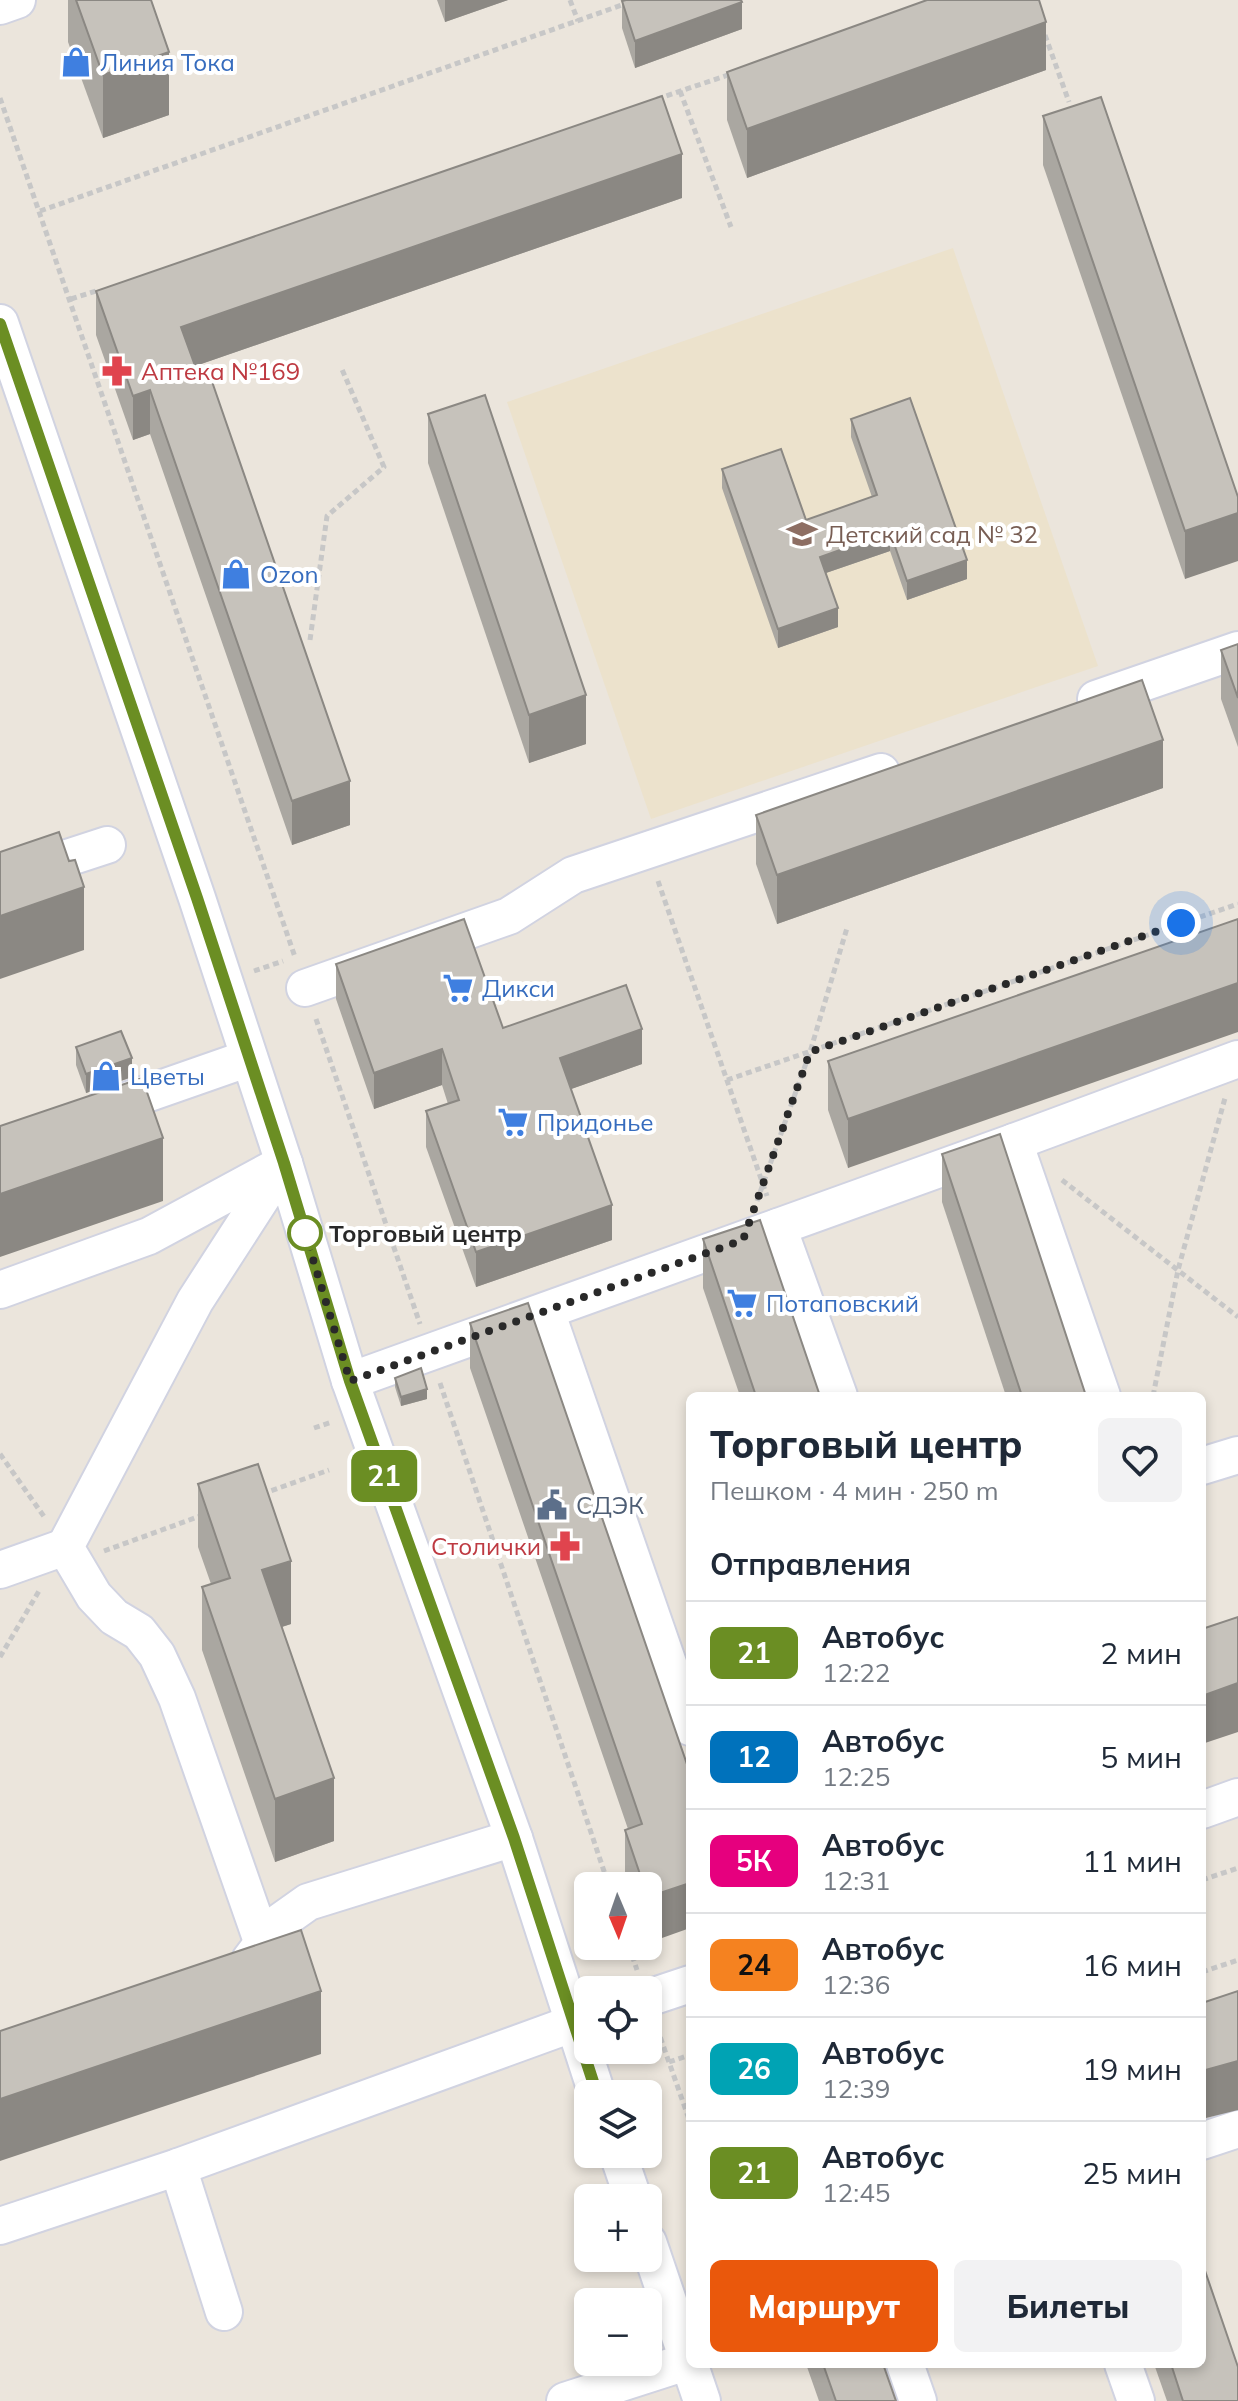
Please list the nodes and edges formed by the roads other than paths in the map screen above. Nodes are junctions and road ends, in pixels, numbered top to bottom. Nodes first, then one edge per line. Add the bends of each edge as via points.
1 (17, 0) edge
2 (0, 6) edge
3 (0, 323) edge
4 (1238, 650) edge
5 (1067, 709) edge
6 (918, 759) edge
7 (107, 845) dead end
8 (0, 880) edge
9 (300, 973) road end
10 (249, 1058) junction
11 (1237, 1063) edge
12 (73, 1120) edge
13 (1014, 1142) junction
14 (284, 1163) junction
15 (778, 1227) junction
16 (0, 1290) edge
17 (546, 1311) junction
18 (350, 1381) junction
19 (838, 1392) edge
20 (1101, 1392) edge
21 (1238, 1455) edge
22 (1206, 1465) edge
23 (70, 1555) junction
24 (0, 1570) edge
25 (686, 1715) edge
26 (1238, 1797) edge
27 (1206, 1809) edge
28 (514, 1838) junction
29 (263, 1944) junction
30 (215, 1976) edge
31 (686, 1986) edge
32 (662, 2001) edge
33 (574, 2002) edge
34 (574, 2024) edge
35 (1238, 2129) edge
36 (1206, 2140) edge
37 (178, 2167) junction
38 (0, 2226) edge
39 (662, 2272) edge
40 (224, 2312) dead end
41 (682, 2317) edge
42 (686, 2342) edge
43 (686, 2362) edge
44 (691, 2368) edge
45 (906, 2368) edge
46 (1124, 2368) edge
47 (565, 2401) edge
48 (702, 2401) edge
49 (918, 2401) edge
50 (1136, 2401) edge

1 - 2 street
3 - 10 street
4 - 5 street
6 - 9 street via 573,875 509,916
7 - 8 street
10 - 12 street
10 - 14 street
11 - 13 street
13 - 15 street
13 - 20 street
14 - 16 street via 149,1236
14 - 18 street
14 - 23 street via 195,1301
15 - 17 street
15 - 19 street
17 - 18 street
17 - 25 street
18 - 28 street
21 - 22 street
23 - 24 street
23 - 29 street via 94,1596 139,1632 157,1655
26 - 27 street
28 - 29 street via 308,1902 277,1924
28 - 33 street
29 - 30 street via 250,1959
31 - 32 street
34 - 37 street
35 - 36 street
37 - 38 street
37 - 40 street
39 - 41 street
41 - 42 street
43 - 47 street
44 - 48 street
45 - 49 street
46 - 50 street

